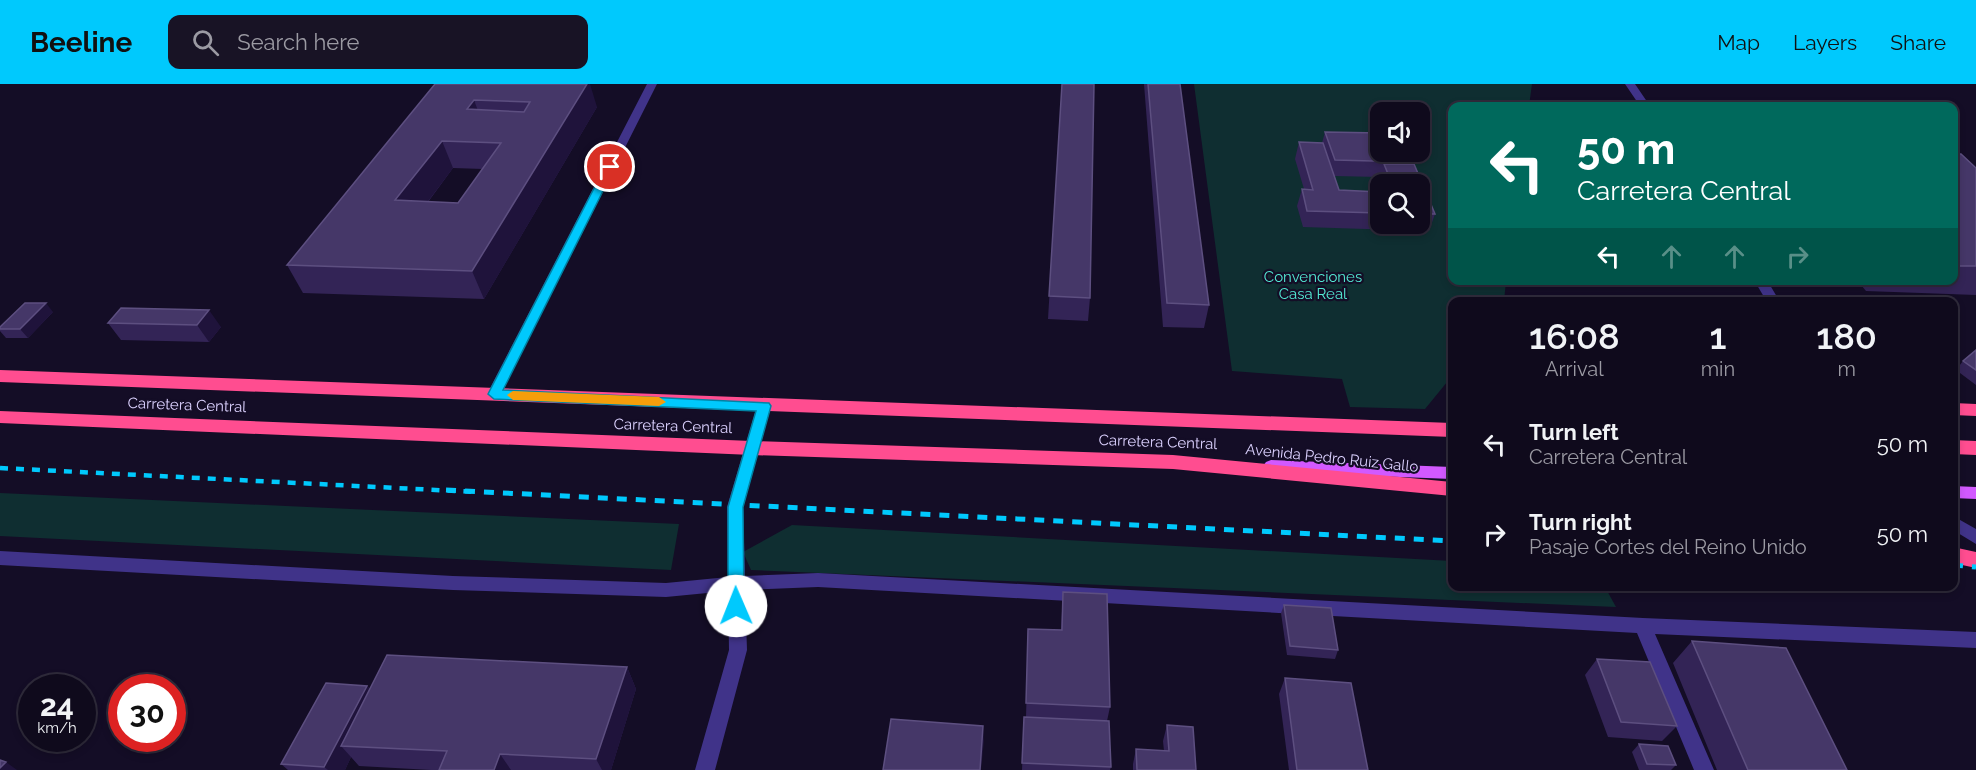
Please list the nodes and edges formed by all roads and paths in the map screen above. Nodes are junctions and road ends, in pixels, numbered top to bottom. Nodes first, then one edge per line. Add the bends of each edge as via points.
1 (652, 84) edge
2 (1630, 84) edge
3 (1642, 102) edge
4 (0, 376) edge
5 (494, 394) junction
6 (764, 406) junction
7 (1958, 409) edge
8 (1976, 410) edge
9 (0, 417) edge
10 (1448, 430) edge
11 (1958, 447) edge
12 (752, 448) junction
13 (1976, 448) edge
14 (1173, 462) junction
15 (1448, 473) edge
16 (1448, 489) edge
17 (1958, 492) edge
18 (1976, 493) edge
19 (1958, 525) edge
20 (1976, 537) edge
21 (1958, 556) edge
22 (0, 558) edge
23 (1976, 560) edge
24 (735, 584) junction
25 (1642, 626) junction
26 (1976, 640) edge
27 (705, 770) edge
28 (1704, 770) edge

1 - 5 street
2 - 3 street
4 - 5 highway, Carretera Central
5 - 6 highway, Carretera Central
6 - 10 highway, Carretera Central
6 - 12 street
7 - 8 highway
9 - 12 highway, Carretera Central
11 - 13 highway
12 - 14 highway, Carretera Central
12 - 24 street via 735,507
14 - 15 main road, Carretera Central
14 - 16 highway, Avenida Pedro Ruiz Gallo
17 - 18 main road
19 - 20 street
21 - 23 highway
22 - 24 street via 477,584 666,590
24 - 25 street via 818,580
24 - 27 street via 738,650
25 - 26 street
25 - 28 street

